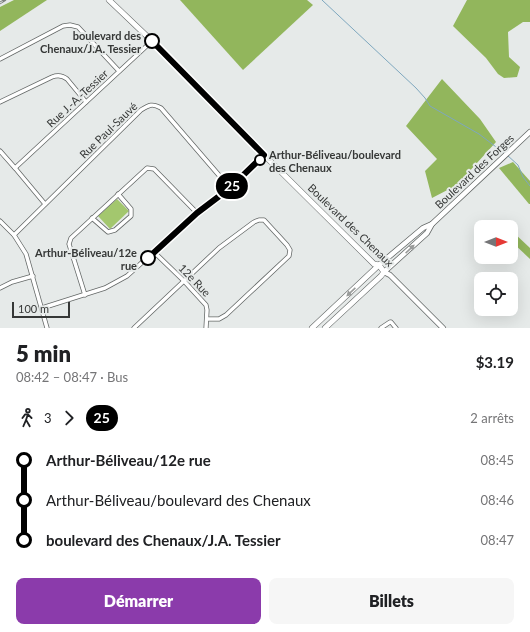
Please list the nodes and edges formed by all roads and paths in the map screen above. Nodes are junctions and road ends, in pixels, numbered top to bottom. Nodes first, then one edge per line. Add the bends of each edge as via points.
1 (109, 0) edge
2 (152, 41) junction
3 (0, 59) edge
4 (119, 71) junction
5 (0, 102) edge
6 (86, 102) junction
7 (530, 132) edge
8 (0, 151) edge
9 (264, 155) junction
10 (15, 168) junction
11 (230, 188) junction
12 (118, 194) junction
13 (45, 204) junction
14 (197, 213) junction
15 (92, 218) junction
16 (0, 221) edge
17 (432, 224) junction
18 (14, 235) junction
19 (154, 252) junction
20 (379, 265) junction
21 (384, 272) junction
22 (33, 276) junction
23 (184, 281) junction
24 (0, 288) edge
25 (85, 295) junction
26 (42, 308) junction
27 (207, 319) junction
28 (47, 328) edge
29 (134, 328) edge
30 (206, 328) edge
31 (312, 328) edge
32 (326, 328) edge
33 (381, 328) edge
34 (396, 328) edge
35 (443, 328) edge

1 - 2 main road, Boulevard des Chenaux
2 - 4 street, Rue J.-A.-Tessier
2 - 9 main road, Boulevard des Chenaux
3 - 4 street via 63,26 74,25
4 - 6 street, Rue J.-A.-Tessier
5 - 6 street via 58,75 67,79
6 - 10 street, Rue J.-A.-Tessier
7 - 17 street, Boulevard des Forges
8 - 10 street
9 - 11 street
9 - 20 main road, Boulevard des Chenaux via 374,264
10 - 13 street
11 - 13 street, Rue Paul-Sauvé via 160,108 152,105 141,110
11 - 14 street
12 - 14 street via 147,168 154,169
12 - 15 street
12 - 15 street via 131,209 131,216 115,230 108,232
13 - 18 street, Rue Paul-Sauvé
14 - 19 street
15 - 25 street via 71,238 69,244
16 - 18 street
17 - 20 street, Boulevard des Forges via 423,228
21 -> 17 street, Boulevard des Forges via 427,233
18 - 22 street via 26,254
19 - 23 street, 12e Rue
19 - 25 street via 127,276
20 - 21 main road, Boulevard des Chenaux
20 -> 31 main road, Boulevard des Forges
21 - 32 main road, Boulevard des Forges
21 - 35 street, Boulevard des Chenaux
22 - 24 street
22 - 26 street
23 - 27 street, 12e Rue via 206,305
23 - 27 street via 219,248 259,220 264,220 287,245 290,250 289,256 226,315 219,319
23 - 29 street
25 - 26 street
26 - 28 street
27 - 30 street, 12e Rue
33 - 34 street via 390,322

